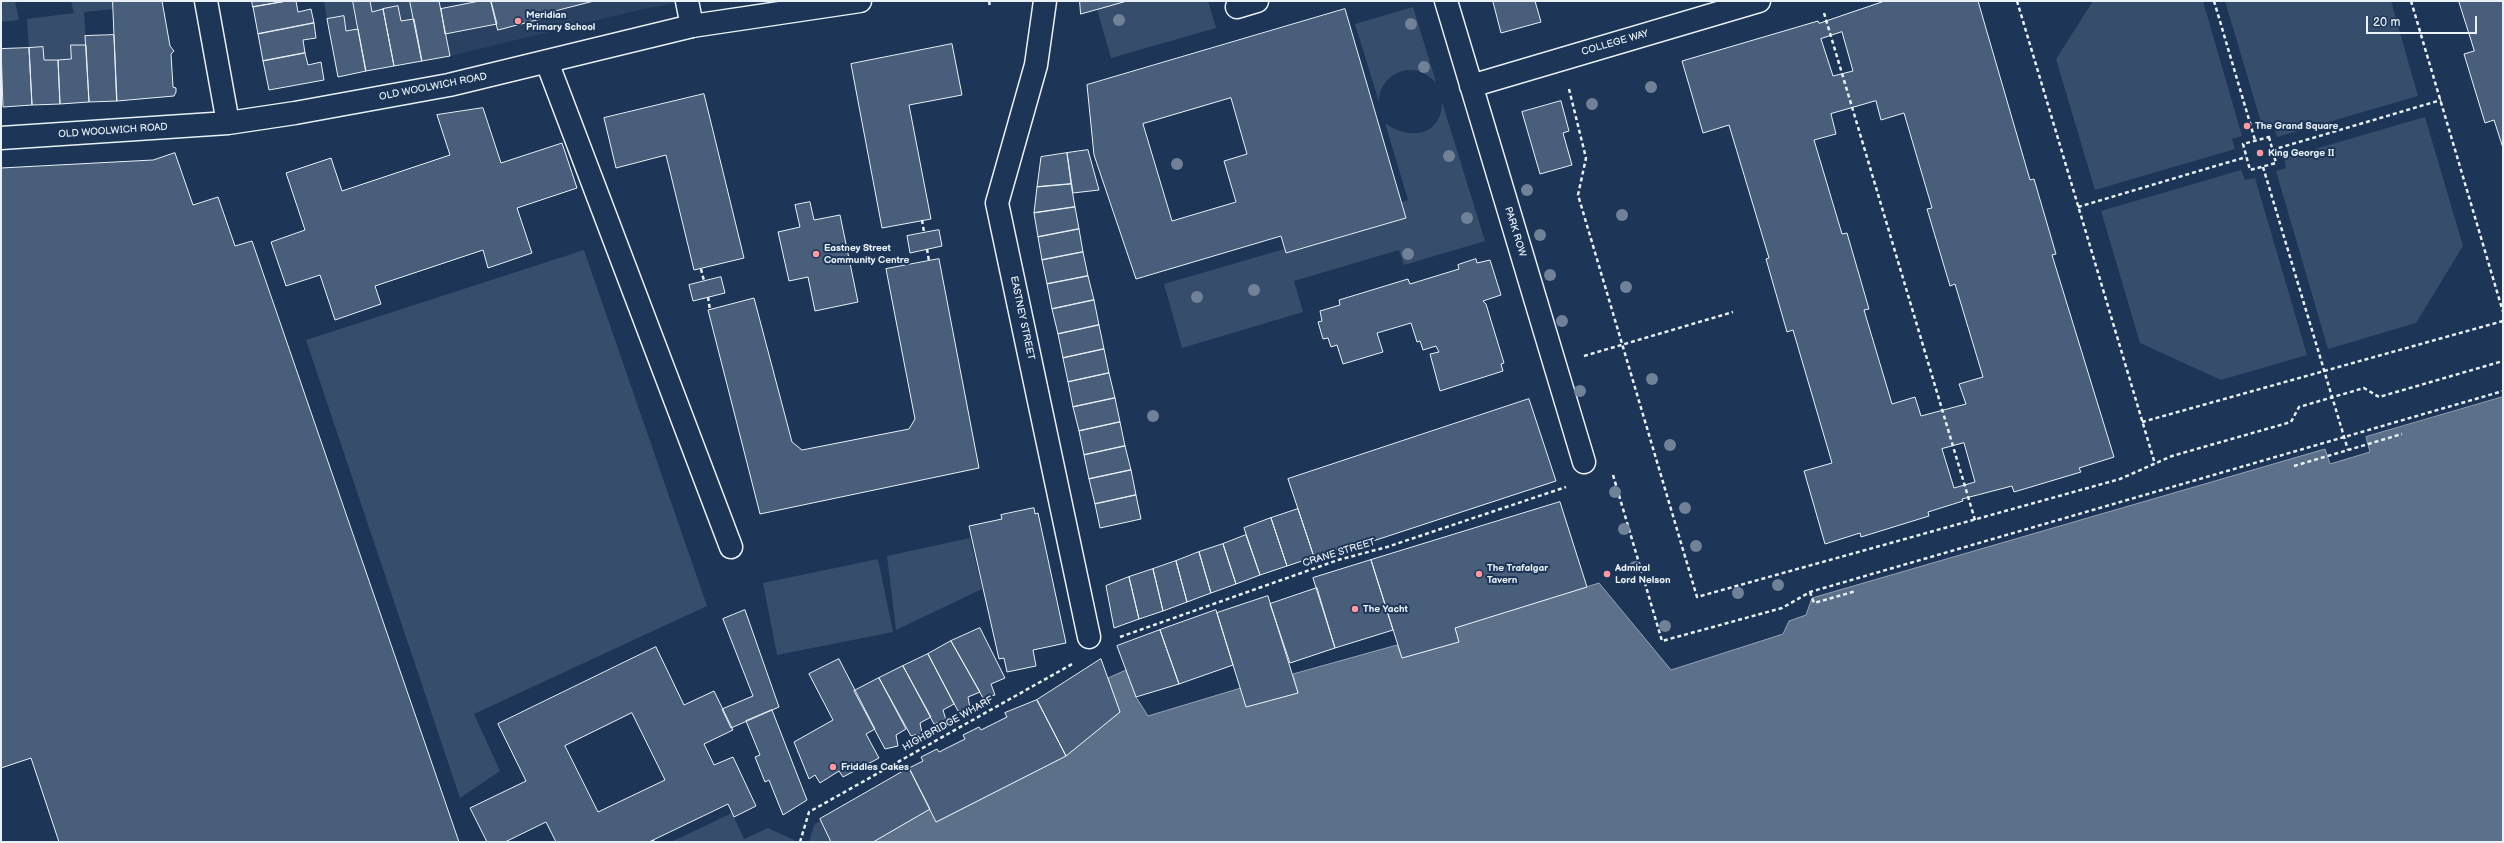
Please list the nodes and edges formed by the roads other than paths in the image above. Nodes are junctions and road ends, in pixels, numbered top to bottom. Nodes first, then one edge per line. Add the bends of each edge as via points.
1 (206, 1) edge
2 (687, 1) edge
3 (860, 1) edge
4 (1045, 1) edge
5 (1257, 1) edge
6 (1446, 1) edge
7 (1760, 1) edge
8 (1237, 7) dead end
9 (692, 26) junction
10 (547, 62) junction
11 (1472, 86) junction
12 (228, 123) junction
13 (1, 138) edge
14 (1584, 462) dead end
15 (731, 547) dead end
16 (1089, 637) dead end

1 - 12 street
2 - 9 street
3 - 9 street, OLD WOOLWICH ROAD
4 - 16 street, EASTNEY STREET via 1036,65 997,203
5 - 8 street
6 - 11 street, PARK ROW
7 - 11 street, COLLEGE WAY
9 - 10 street, OLD WOOLWICH ROAD
10 - 12 street, OLD WOOLWICH ROAD via 449,85
10 - 15 street
11 - 14 street, PARK ROW
12 - 13 street, OLD WOOLWICH ROAD

